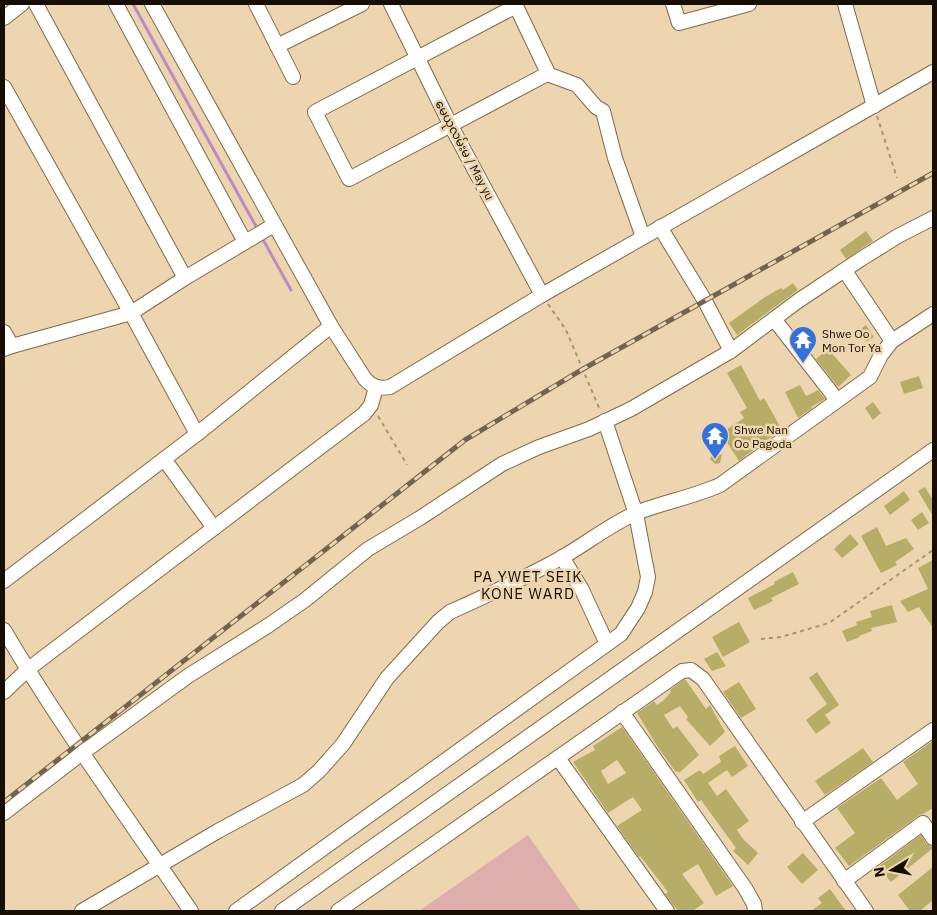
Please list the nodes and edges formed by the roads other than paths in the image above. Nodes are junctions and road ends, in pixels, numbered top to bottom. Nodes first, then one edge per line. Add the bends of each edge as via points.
1 (22, 4) edge
2 (36, 4) edge
3 (116, 4) edge
4 (152, 4) edge
5 (256, 4) edge
6 (362, 4) edge
7 (391, 4) edge
8 (672, 4) edge
9 (749, 4) edge
10 (845, 4) edge
11 (515, 5) edge
12 (4, 18) edge
13 (277, 46) junction
14 (417, 58) junction
15 (933, 72) edge
16 (547, 74) junction
17 (294, 77) dead end
18 (4, 87) edge
19 (8, 104) edge
20 (874, 106) junction
21 (451, 126) junction
22 (933, 218) edge
23 (273, 226) junction
24 (660, 227) junction
25 (643, 237) junction
26 (249, 240) junction
27 (844, 271) junction
28 (185, 278) junction
29 (542, 295) junction
30 (131, 313) junction
31 (933, 314) edge
32 (774, 319) junction
33 (331, 326) junction
34 (4, 332) edge
35 (892, 341) junction
36 (8, 347) edge
37 (732, 351) junction
38 (376, 387) junction
39 (837, 400) junction
40 (605, 421) junction
41 (197, 434) junction
42 (933, 450) edge
43 (164, 459) junction
44 (636, 514) junction
45 (214, 528) junction
46 (562, 557) junction
47 (4, 581) edge
48 (4, 630) edge
49 (607, 644) junction
50 (27, 670) junction
51 (4, 692) edge
52 (622, 712) junction
53 (933, 730) edge
54 (82, 753) junction
55 (558, 758) junction
56 (4, 813) edge
57 (802, 822) junction
58 (933, 838) edge
59 (160, 865) junction
60 (844, 881) junction
61 (82, 911) edge
62 (191, 911) edge
63 (236, 911) edge
64 (282, 911) edge
65 (338, 911) edge
66 (667, 911) edge
67 (755, 911) edge
68 (866, 911) edge

1 - 12 street
2 - 28 street
3 - 26 street
4 - 23 street
5 - 13 street
6 - 13 street
7 - 14 street, မေယုလမ်းမ / May yu
8 - 9 street via 678,23
10 - 20 street
11 - 14 street
11 - 16 street
13 - 17 street
14 - 21 street, မေယုလမ်းမ / May yu
14 - 21 street via 315,112 319,121 349,179
15 - 20 street
16 - 21 street
16 - 25 street via 577,85 602,111
18 - 19 street
19 - 30 street
20 - 24 street
21 - 29 street, မေယုလမ်းမ / May yu
22 - 27 street
23 - 26 street
23 - 33 street
24 - 25 street
24 - 37 street
25 - 29 street
26 - 28 street
27 - 32 street
27 - 35 street
28 - 30 street
29 - 38 street via 390,387
30 - 36 street
30 - 41 street
31 - 35 street
32 - 37 street
32 - 39 street
33 - 38 street via 365,379
33 - 41 street
34 - 36 street
35 - 39 street via 870,377
37 - 40 street
38 - 45 street via 371,405 364,414
39 - 44 street via 720,485
40 - 44 street
40 - 54 street via 502,464 368,549 305,600 188,676
41 - 43 street
42 - 64 street
43 - 45 street
43 - 47 street
44 - 46 street
44 - 49 street via 648,577 645,592 630,622
45 - 50 street
46 - 49 street via 582,590
46 - 59 street via 450,612 387,678 343,744 303,785
48 - 50 street
49 - 63 street
50 - 51 street
50 - 54 street
52 - 55 street
52 - 57 street via 682,671 691,670 703,679
52 - 67 street via 745,888
53 - 57 street
54 - 56 street
54 - 59 street
55 - 65 street
55 - 66 street
57 - 60 street
58 - 60 street via 923,823
59 - 61 street
59 - 62 street
60 - 68 street

